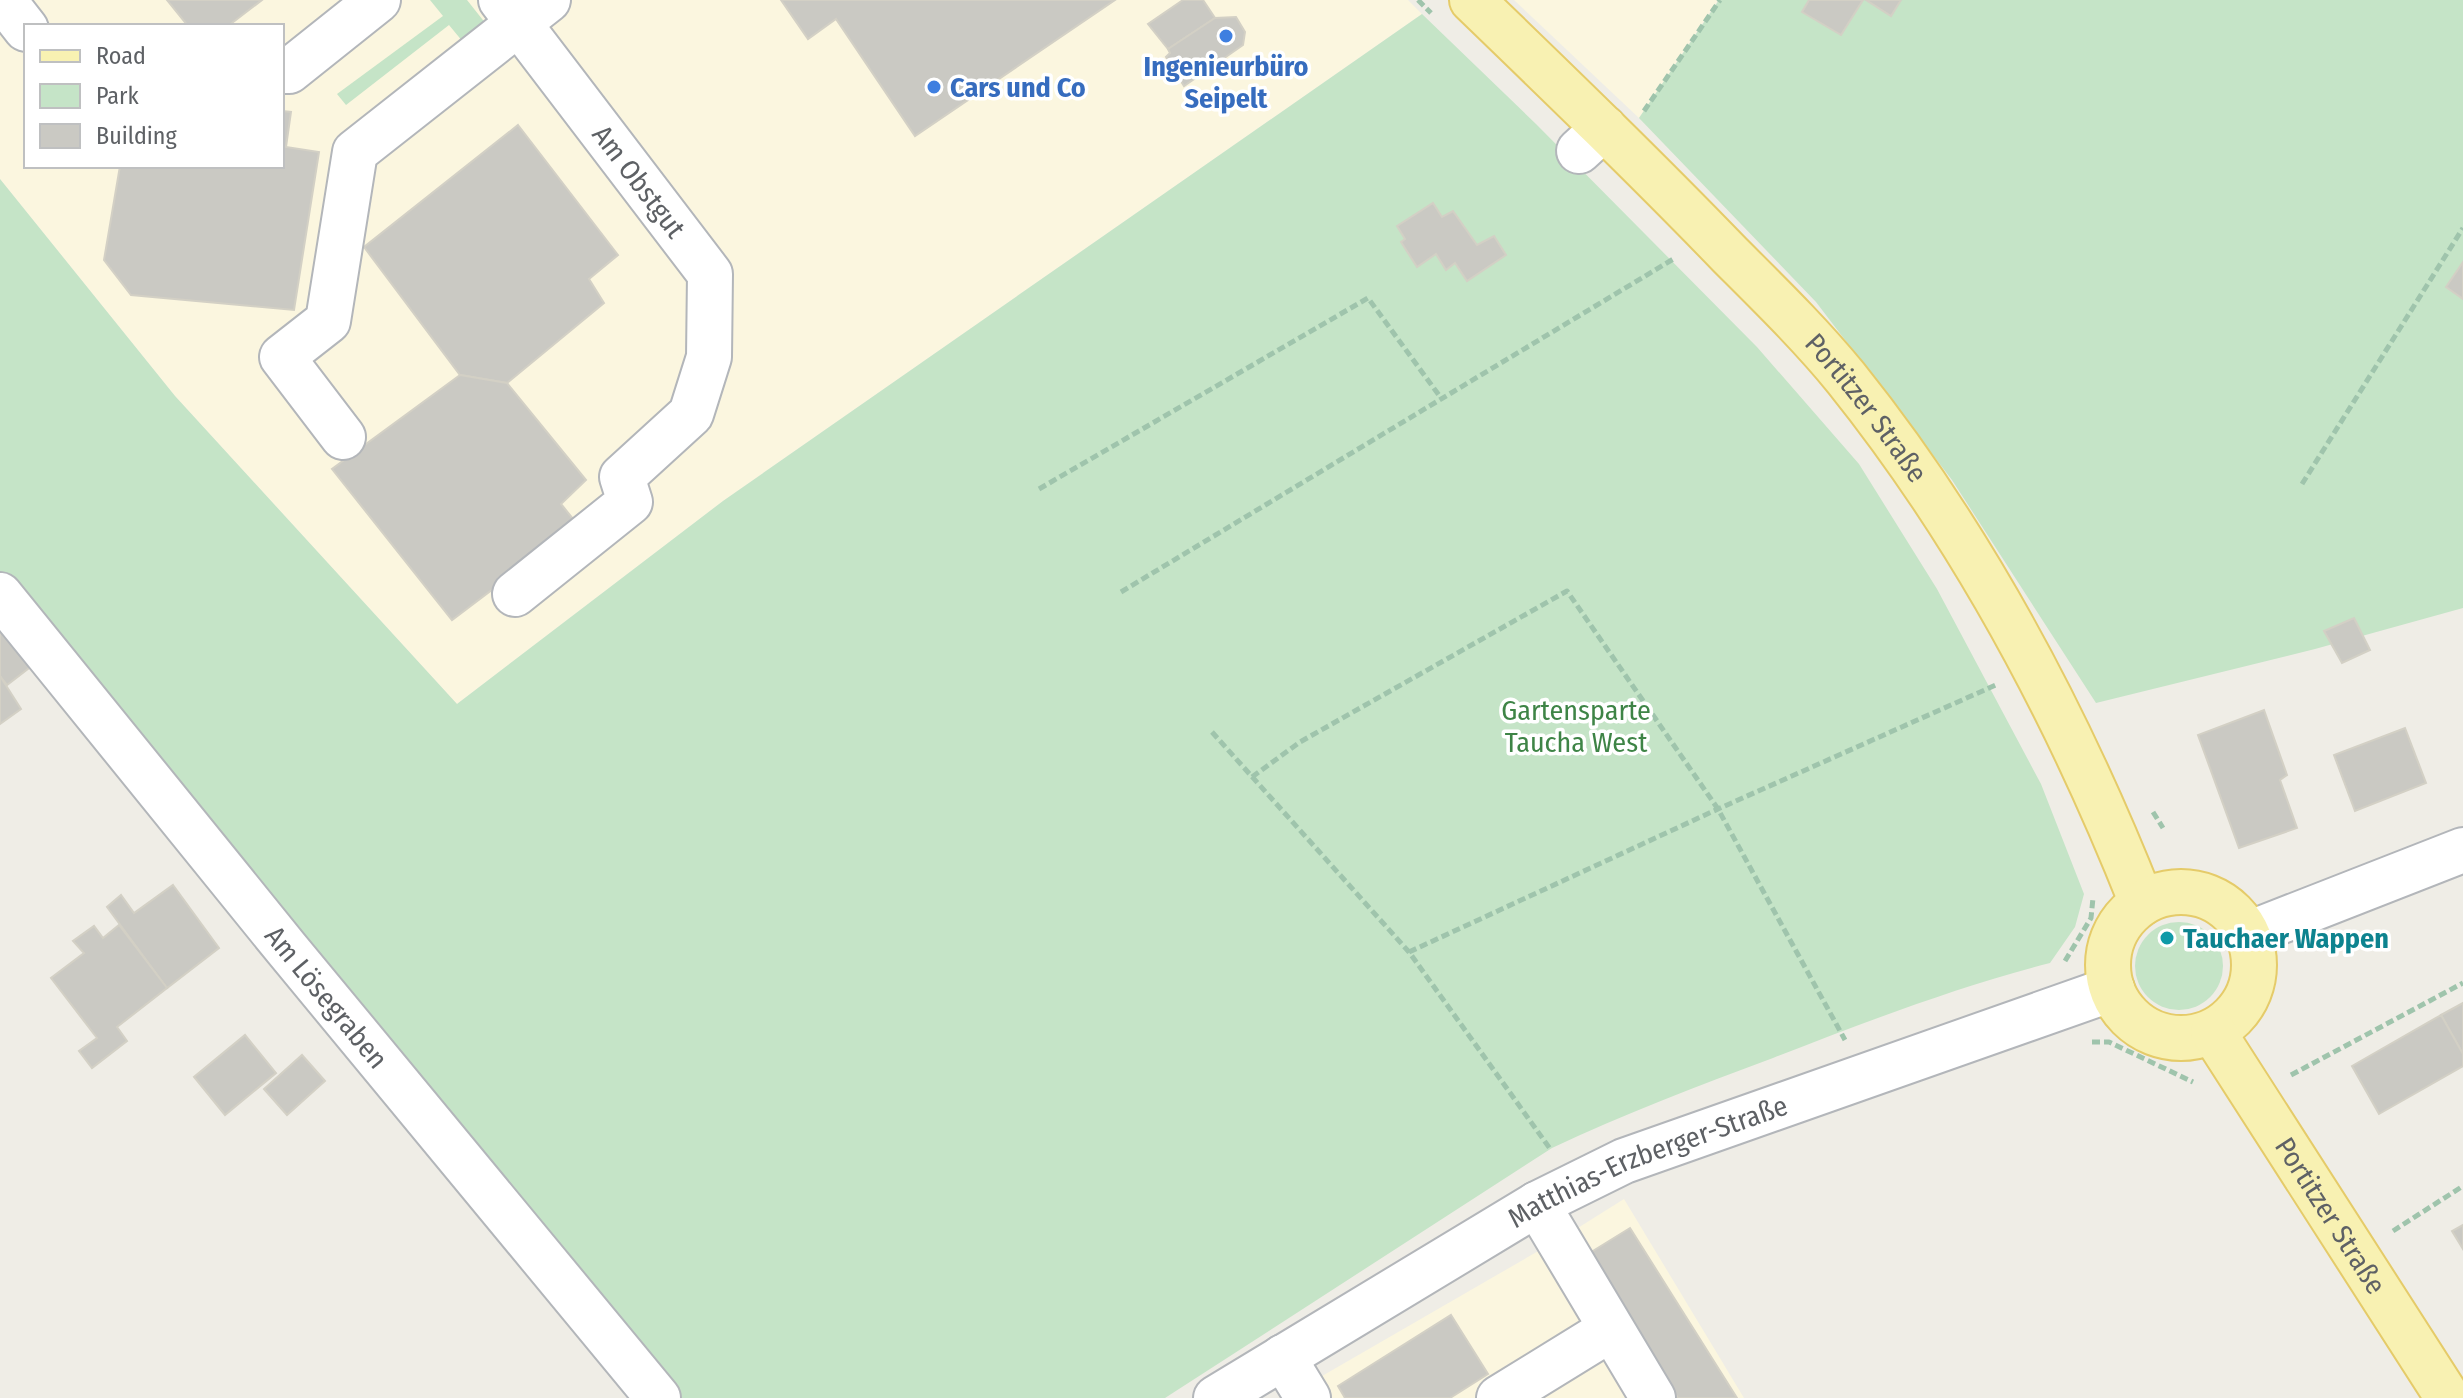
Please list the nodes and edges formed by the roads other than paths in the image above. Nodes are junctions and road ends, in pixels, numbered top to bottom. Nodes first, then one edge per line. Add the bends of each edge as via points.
1 (378, 0) edge
2 (523, 8) edge
3 (1456, 10) edge
4 (284, 71) edge
5 (343, 437) dead end
6 (515, 594) dead end
7 (0, 595) edge
8 (2463, 850) edge
9 (2142, 903) junction
10 (2248, 934) junction
11 (2112, 989) junction
12 (2213, 1032) junction
13 (1537, 1204) junction
14 (1611, 1329) junction
15 (1283, 1357) junction
16 (658, 1398) edge
17 (1216, 1398) edge
18 (1308, 1398) edge
19 (1499, 1398) edge
20 (1653, 1398) edge
21 (2448, 1398) edge

1 - 4 street
2 - 5 street via 355,152 328,321 282,357
2 - 6 street, Am Obstgut via 710,274 709,357 691,414 622,477 630,502
3 - 9 main road, Portitzer Straße via 1791,317 1889,434 1986,579 2088,773
7 - 16 street, Am Lösegraben
8 - 10 street
9 - 10 main road via 2186,891 2213,898 2234,913
9 - 11 main road via 2112,940
10 - 12 main road via 2255,962 2251,990 2236,1015
11 - 12 main road via 2124,1011 2142,1027 2189,1038
11 - 13 street, Matthias-Erzberger-Straße via 1688,1136
12 - 21 main road, Portitzer Straße
13 - 14 street
13 - 15 street, Matthias-Erzberger-Straße
14 - 19 street
14 - 20 street
15 - 17 street, Matthias-Erzberger-Straße
15 - 18 street

